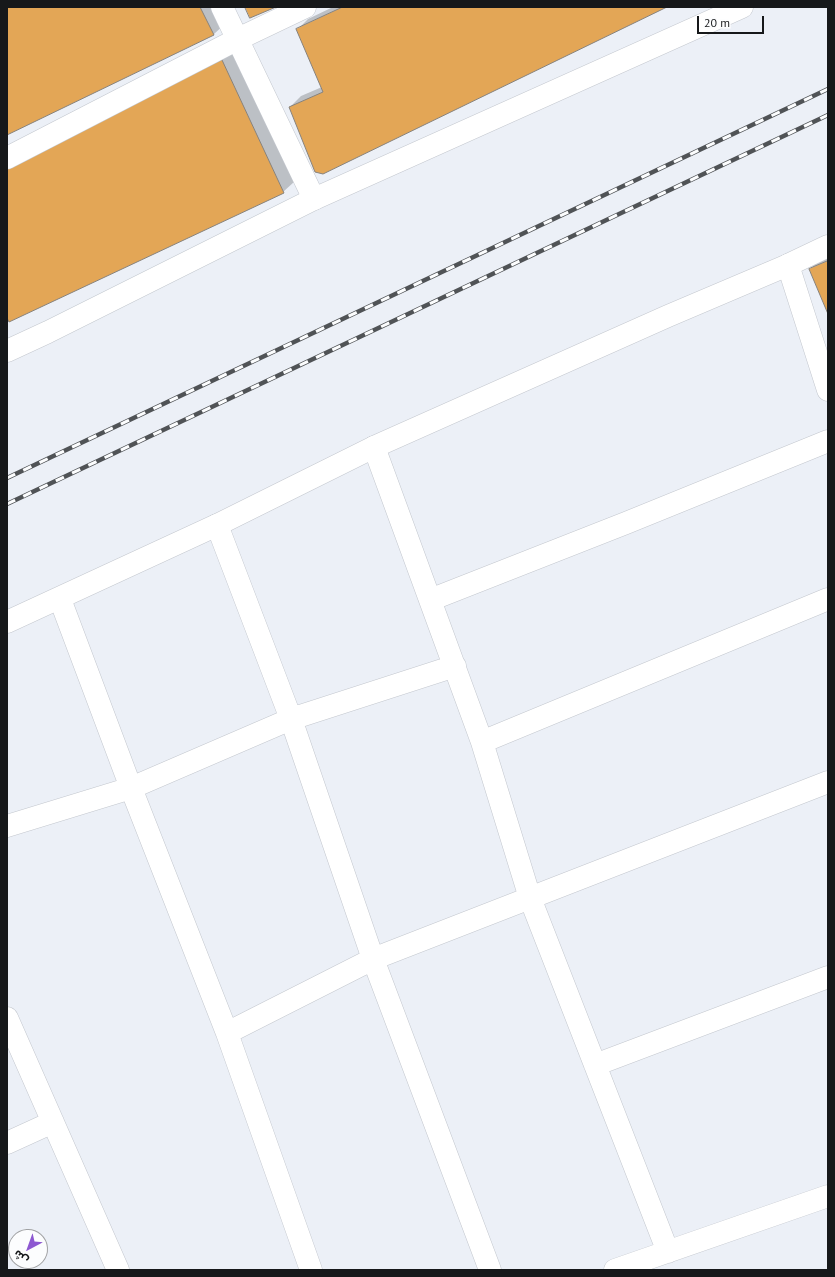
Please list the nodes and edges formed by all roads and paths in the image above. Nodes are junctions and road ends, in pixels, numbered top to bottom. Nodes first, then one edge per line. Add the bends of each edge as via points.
1 (222, 7) edge
2 (305, 7) edge
3 (742, 7) edge
4 (238, 39) junction
5 (7, 158) edge
6 (314, 199) junction
7 (828, 246) edge
8 (788, 265) junction
9 (7, 350) edge
10 (828, 390) edge
11 (828, 441) edge
12 (374, 447) junction
13 (217, 525) junction
14 (60, 598) junction
15 (828, 599) edge
16 (430, 600) junction
17 (7, 622) edge
18 (454, 666) junction
19 (291, 718) junction
20 (482, 742) junction
21 (828, 782) edge
22 (131, 788) junction
23 (7, 826) edge
24 (530, 898) junction
25 (373, 959) junction
26 (828, 977) edge
27 (7, 1018) edge
28 (227, 1033) junction
29 (595, 1065) junction
30 (53, 1122) junction
31 (7, 1143) edge
32 (828, 1196) edge
33 (668, 1252) junction
34 (118, 1270) edge
35 (311, 1270) edge
36 (490, 1270) edge
37 (615, 1270) edge

1 - 4 street
2 - 4 street
3 - 6 street
4 - 5 street
4 - 6 street
6 - 9 street
7 - 8 street
8 - 10 street
8 - 12 street
11 - 16 street
12 - 13 street
12 - 16 street
13 - 14 street
13 - 19 street
14 - 17 street
14 - 22 street
15 - 20 street
16 - 18 street
18 - 19 street
18 - 20 street
19 - 22 street
19 - 25 street
20 - 24 street
21 - 24 street
22 - 23 street
22 - 28 street
24 - 25 street
24 - 29 street
25 - 28 street
25 - 36 street
26 - 29 street
27 - 30 street
28 - 35 street
29 - 33 street
30 - 31 street
30 - 34 street
32 - 33 street
33 - 37 street

